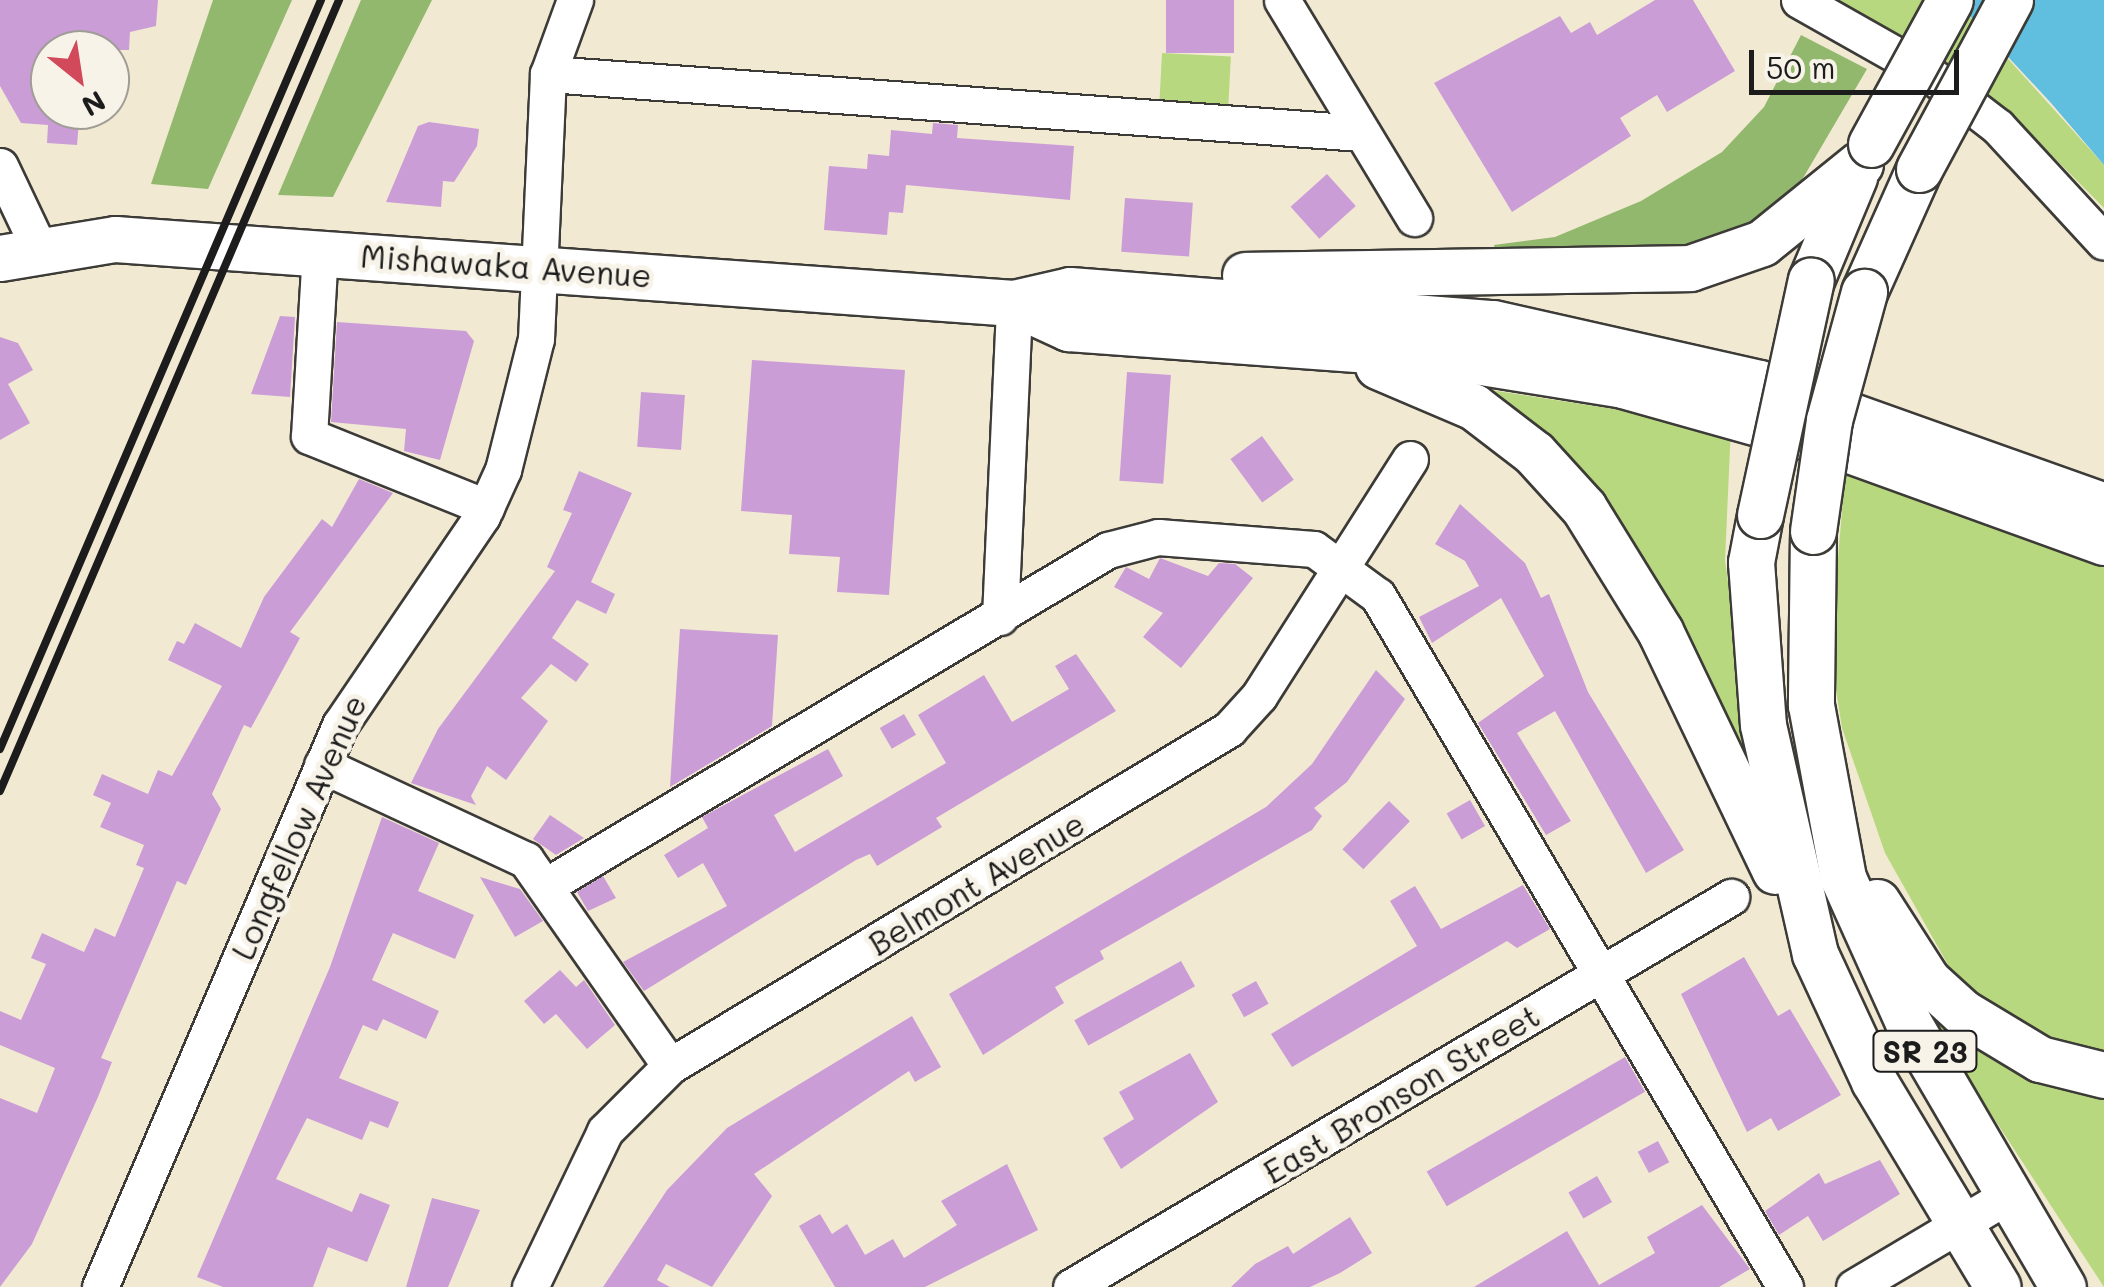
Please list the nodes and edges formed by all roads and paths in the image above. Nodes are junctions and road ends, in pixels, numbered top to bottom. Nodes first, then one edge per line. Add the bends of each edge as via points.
1 (575, 0) edge
2 (1282, 0) edge
3 (1799, 0) edge
4 (1950, 0) edge
5 (2010, 0) edge
6 (548, 74) junction
7 (1362, 133) junction
8 (1866, 154) junction
9 (0, 166) edge
10 (1414, 218) dead end
11 (2104, 242) edge
12 (320, 251) junction
13 (20, 253) edge
14 (542, 268) junction
15 (1107, 292) junction
16 (1014, 303) junction
17 (1324, 346) junction
18 (1410, 459) dead end
19 (2104, 506) edge
20 (486, 507) junction
21 (2104, 542) edge
22 (1344, 571) junction
23 (1000, 617) junction
24 (322, 765) junction
25 (1826, 798) junction
26 (550, 884) junction
27 (1731, 896) dead end
28 (1815, 954) junction
29 (1599, 974) junction
30 (670, 1066) junction
31 (2104, 1075) edge
32 (2009, 1195) junction
33 (1960, 1224) junction
34 (100, 1287) edge
35 (530, 1287) edge
36 (1071, 1287) edge
37 (1786, 1287) edge
38 (1854, 1287) edge
39 (1998, 1287) edge
40 (2064, 1287) edge

1 - 6 street, Longfellow Avenue
2 - 7 street
3 - 11 street via 1986,118
4 - 8 main road, SR 23, bridge
5 - 25 main road, SR 23, bridge via 1919,169 1864,292 1829,420 1813,530 1808,632
6 - 7 street
6 - 14 street, Longfellow Avenue
7 - 10 street
8 - 15 main road via 1762,243 1690,268 1252,274
8 - 28 main road, SR 23, bridge via 1811,280 1751,562 1763,725
9 - 13 street
12 - 13 main road, Mishawaka Avenue via 115,239
12 - 14 main road, Mishawaka Avenue
12 - 20 street via 309,436
14 - 16 main road, Mishawaka Avenue
14 - 20 street, Longfellow Avenue via 524,413
15 - 16 main road, Mishawaka Avenue
15 - 19 main road via 1474,321 1656,354 1881,421
16 - 17 main road, Mishawaka Avenue via 1068,328
16 - 23 street
17 - 21 main road, Mishawaka Avenue via 1459,358 1712,406
17 - 28 main road via 1474,407 1573,494 1684,677
18 - 22 street, Belmont Avenue
20 - 24 street, Longfellow Avenue via 363,683
22 - 23 street via 1314,549 1158,537 1108,550
22 - 29 street via 1378,596
22 - 30 street, Belmont Avenue via 1229,729
23 - 26 street
24 - 26 street via 506,850
24 - 34 street, Longfellow Avenue
25 - 31 main road via 1927,980 2006,1043
25 - 32 main road, SR 23 via 1875,959
26 - 30 street
27 - 29 street, East Bronson Street
28 - 33 main road, SR 23 via 1874,1082
29 - 36 street, East Bronson Street
29 - 37 street
30 - 35 street, Belmont Avenue via 605,1130
32 - 33 street
32 - 40 main road, SR 23
33 - 38 street
33 - 39 main road, SR 23

